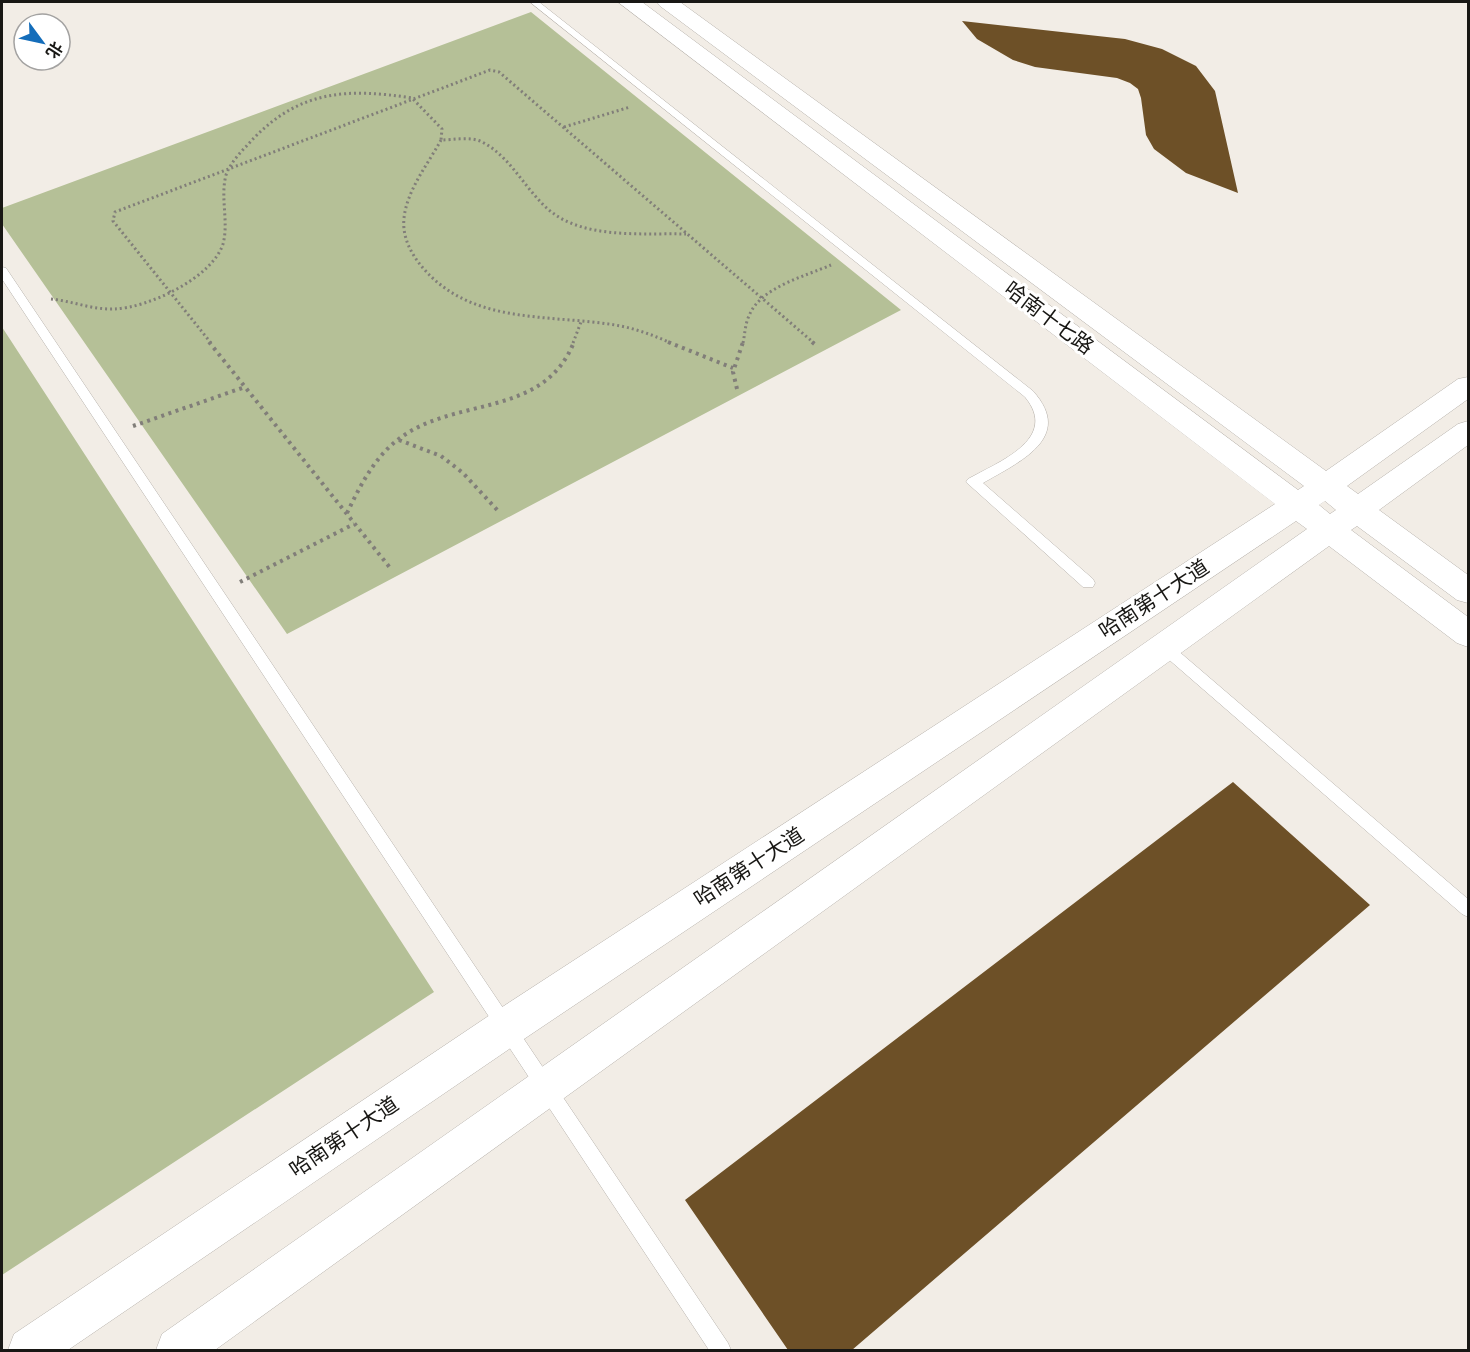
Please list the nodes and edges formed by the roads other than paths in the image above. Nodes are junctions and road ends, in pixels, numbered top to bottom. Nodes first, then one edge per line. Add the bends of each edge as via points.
1 (534, 2) edge
2 (629, 2) edge
3 (667, 2) edge
4 (2, 271) edge
5 (1468, 386) edge
6 (1468, 430) edge
7 (1327, 485) junction
8 (1296, 505) junction
9 (1342, 519) junction
10 (1088, 583) dead end
11 (1468, 591) edge
12 (1468, 634) edge
13 (1164, 647) junction
14 (1468, 909) edge
15 (507, 1027) junction
16 (548, 1088) junction
17 (30, 1350) edge
18 (178, 1350) edge
19 (721, 1350) edge

1 - 10 lane via 1029,394 1041,410 1039,439 973,482
2 - 8 street, 哈南十七路
3 - 7 street, 哈南十七路
4 - 15 lane
5 - 7 street, 哈南第十大道
6 - 9 street, 哈南第十大道
7 - 8 street, 哈南第十大道
7 - 9 street, 哈南十七路
8 - 9 street, 哈南十七路
8 - 15 street, 哈南第十大道
9 - 11 street, 哈南十七路
9 - 12 street, 哈南十七路
9 - 13 street, 哈南第十大道
13 - 14 lane
13 - 16 street, 哈南第十大道
15 - 16 lane
15 - 17 street, 哈南第十大道
16 - 18 street, 哈南第十大道
16 - 19 lane

